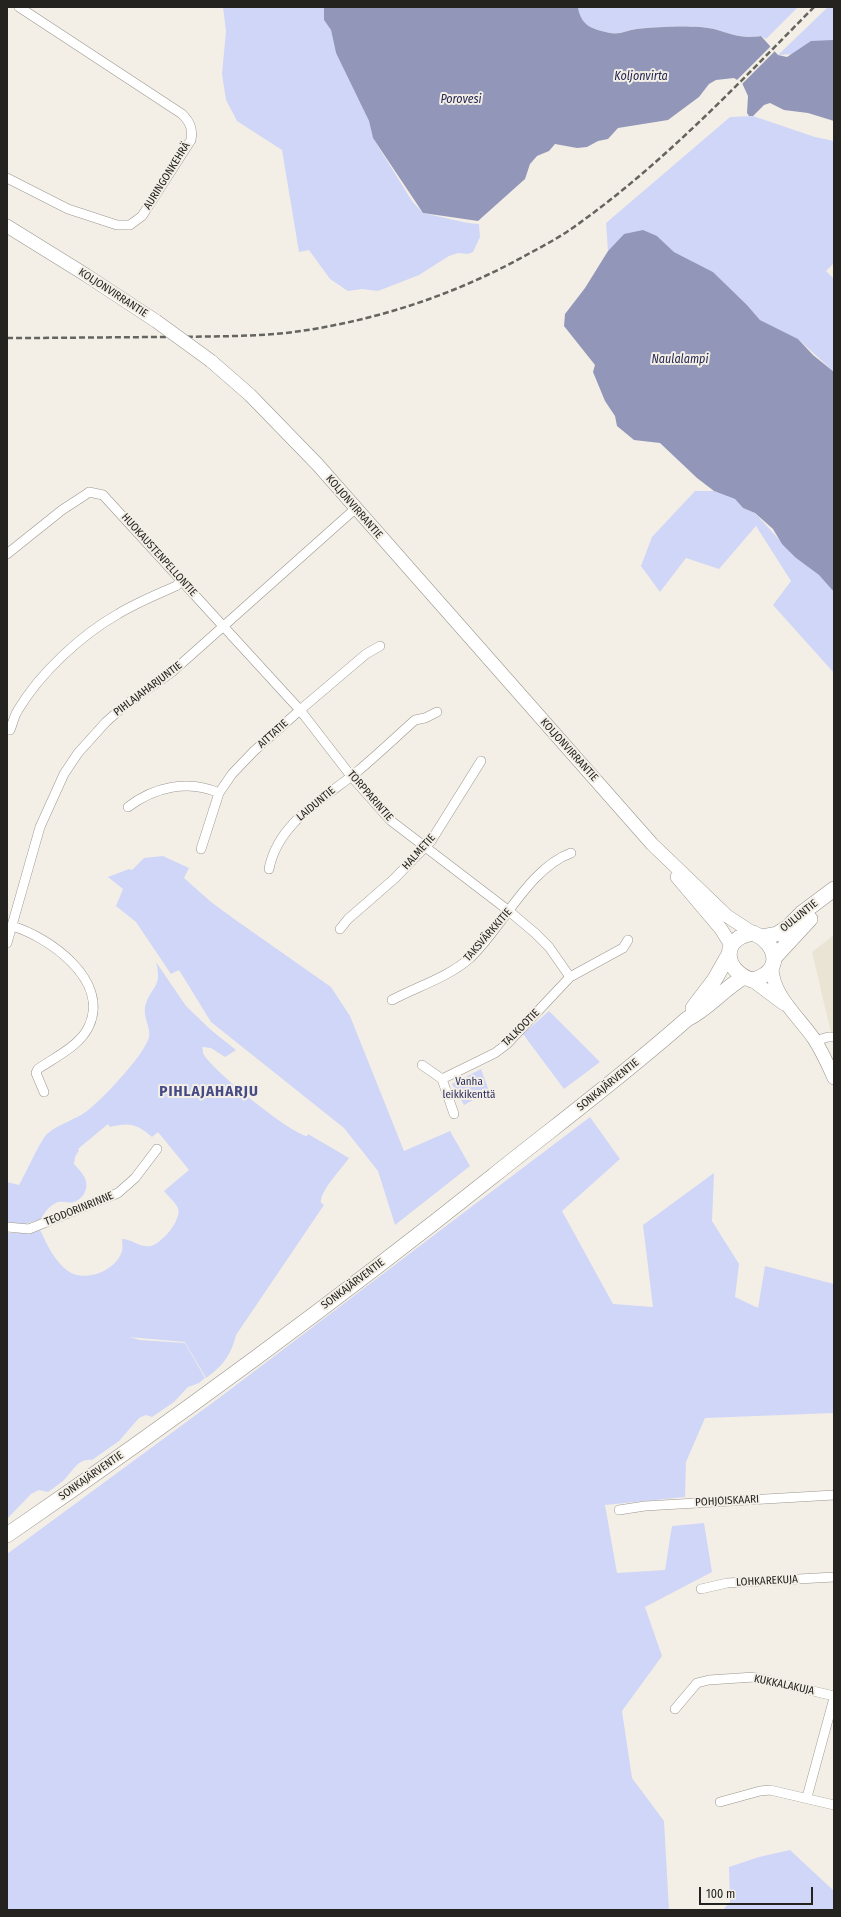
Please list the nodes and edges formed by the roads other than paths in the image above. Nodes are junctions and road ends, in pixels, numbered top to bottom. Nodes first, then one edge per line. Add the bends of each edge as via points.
1 (19, 7) edge
2 (7, 178) edge
3 (7, 226) edge
4 (355, 509) junction
5 (7, 554) edge
6 (182, 580) junction
7 (225, 626) junction
8 (380, 646) dead end
9 (300, 710) junction
10 (437, 712) dead end
11 (10, 730) dead end
12 (481, 761) dead end
13 (351, 776) junction
14 (219, 793) junction
15 (128, 807) dead end
16 (652, 844) junction
17 (426, 848) junction
18 (201, 849) dead end
19 (570, 853) dead end
20 (269, 869) dead end
21 (834, 889) edge
22 (834, 899) edge
23 (509, 911) junction
24 (12, 926) junction
25 (340, 929) dead end
26 (757, 935) junction
27 (628, 940) dead end
28 (7, 943) edge
29 (730, 950) junction
30 (773, 963) junction
31 (570, 977) junction
32 (748, 978) junction
33 (392, 1000) dead end
34 (794, 1013) junction
35 (687, 1019) junction
36 (834, 1037) edge
37 (815, 1041) junction
38 (422, 1065) dead end
39 (834, 1078) edge
40 (442, 1079) junction
41 (44, 1092) dead end
42 (454, 1114) dead end
43 (157, 1150) dead end
44 (7, 1227) edge
45 (834, 1495) edge
46 (619, 1510) dead end
47 (7, 1535) edge
48 (834, 1577) edge
49 (701, 1589) dead end
50 (834, 1697) edge
51 (675, 1709) dead end
52 (807, 1798) junction
53 (720, 1802) dead end
54 (834, 1805) edge

1 - 2 street, AURINGONKEHRÄ via 182,114 188,120 192,133 191,140 142,216 130,225 117,225 68,209
3 - 4 main road, KOLJONVIRRANTIE, bridge via 156,321 211,361 280,424
4 - 7 street, PIHLAJAHARJUNTIE
4 - 16 main road, KOLJONVIRRANTIE
5 - 6 street, HUOKAUSTENPELLONTIE via 89,492 99,493 108,498
6 - 7 street, HUOKAUSTENPELLONTIE
6 - 11 street via 176,586 117,614 67,653 33,688 17,711
7 - 9 street, TORPPARINTIE
7 - 24 street, PIHLAJAHARJUNTIE via 168,675 124,706 78,753 64,774 42,821
8 - 9 street, AITTATIE via 366,654
9 - 13 street, TORPPARINTIE
9 - 14 street, AITTATIE via 242,764
10 - 13 street, LAIDUNTIE via 415,720
12 - 17 street, HALMETIE
13 - 17 street, TORPPARINTIE via 390,820
13 - 20 street, LAIDUNTIE via 304,812 293,824 275,849
14 - 15 street via 191,786 170,788 149,795
14 - 18 street, AITTATIE
16 - 26 main road, KOLJONVIRRANTIE via 727,916
16 - 29 main road, KOLJONVIRRANTIE via 688,892 721,929
17 - 23 street, TORPPARINTIE
17 - 25 street, HALMETIE
19 - 23 street, TAKSVÄRKKITIE via 559,857 544,869
21 - 26 highway, OULUNTIE via 777,934
22 - 30 highway, OULUNTIE via 798,932
23 - 31 street, TORPPARINTIE via 549,947
23 - 33 street, TAKSVÄRKKITIE via 478,949 459,966 434,981
24 - 28 street, PIHLAJAHARJUNTIE
24 - 41 street via 27,931 63,955 83,974 91,994 92,1018 85,1034 38,1069 36,1074
26 - 29 highway via 744,934 736,939
26 - 30 highway via 773,950
27 - 31 street, TALKOOTIE via 623,948
29 - 32 highway via 734,968
29 - 35 highway, SONKAJÄRVENTIE via 715,979 690,1011
30 - 32 highway via 766,974
30 - 34 main road via 772,977
31 - 40 street, TALKOOTIE via 507,1044 495,1053
32 - 34 main road
32 - 35 highway, SONKAJÄRVENTIE via 722,992 696,1015
34 - 37 main road
35 - 47 highway, SONKAJÄRVENTIE via 416,1237 137,1444
36 - 37 street
37 - 39 main road
38 - 40 street
40 - 42 street
43 - 44 street, TEODORINRINNE via 135,1178 118,1193 28,1229
45 - 46 street, POHJOISKAARI via 645,1506
48 - 49 street, LOHKAREKUJA via 726,1583
50 - 51 street, KUKKALAKUJA via 754,1677 709,1680 697,1684
50 - 52 street
52 - 53 street via 770,1790
52 - 54 street

